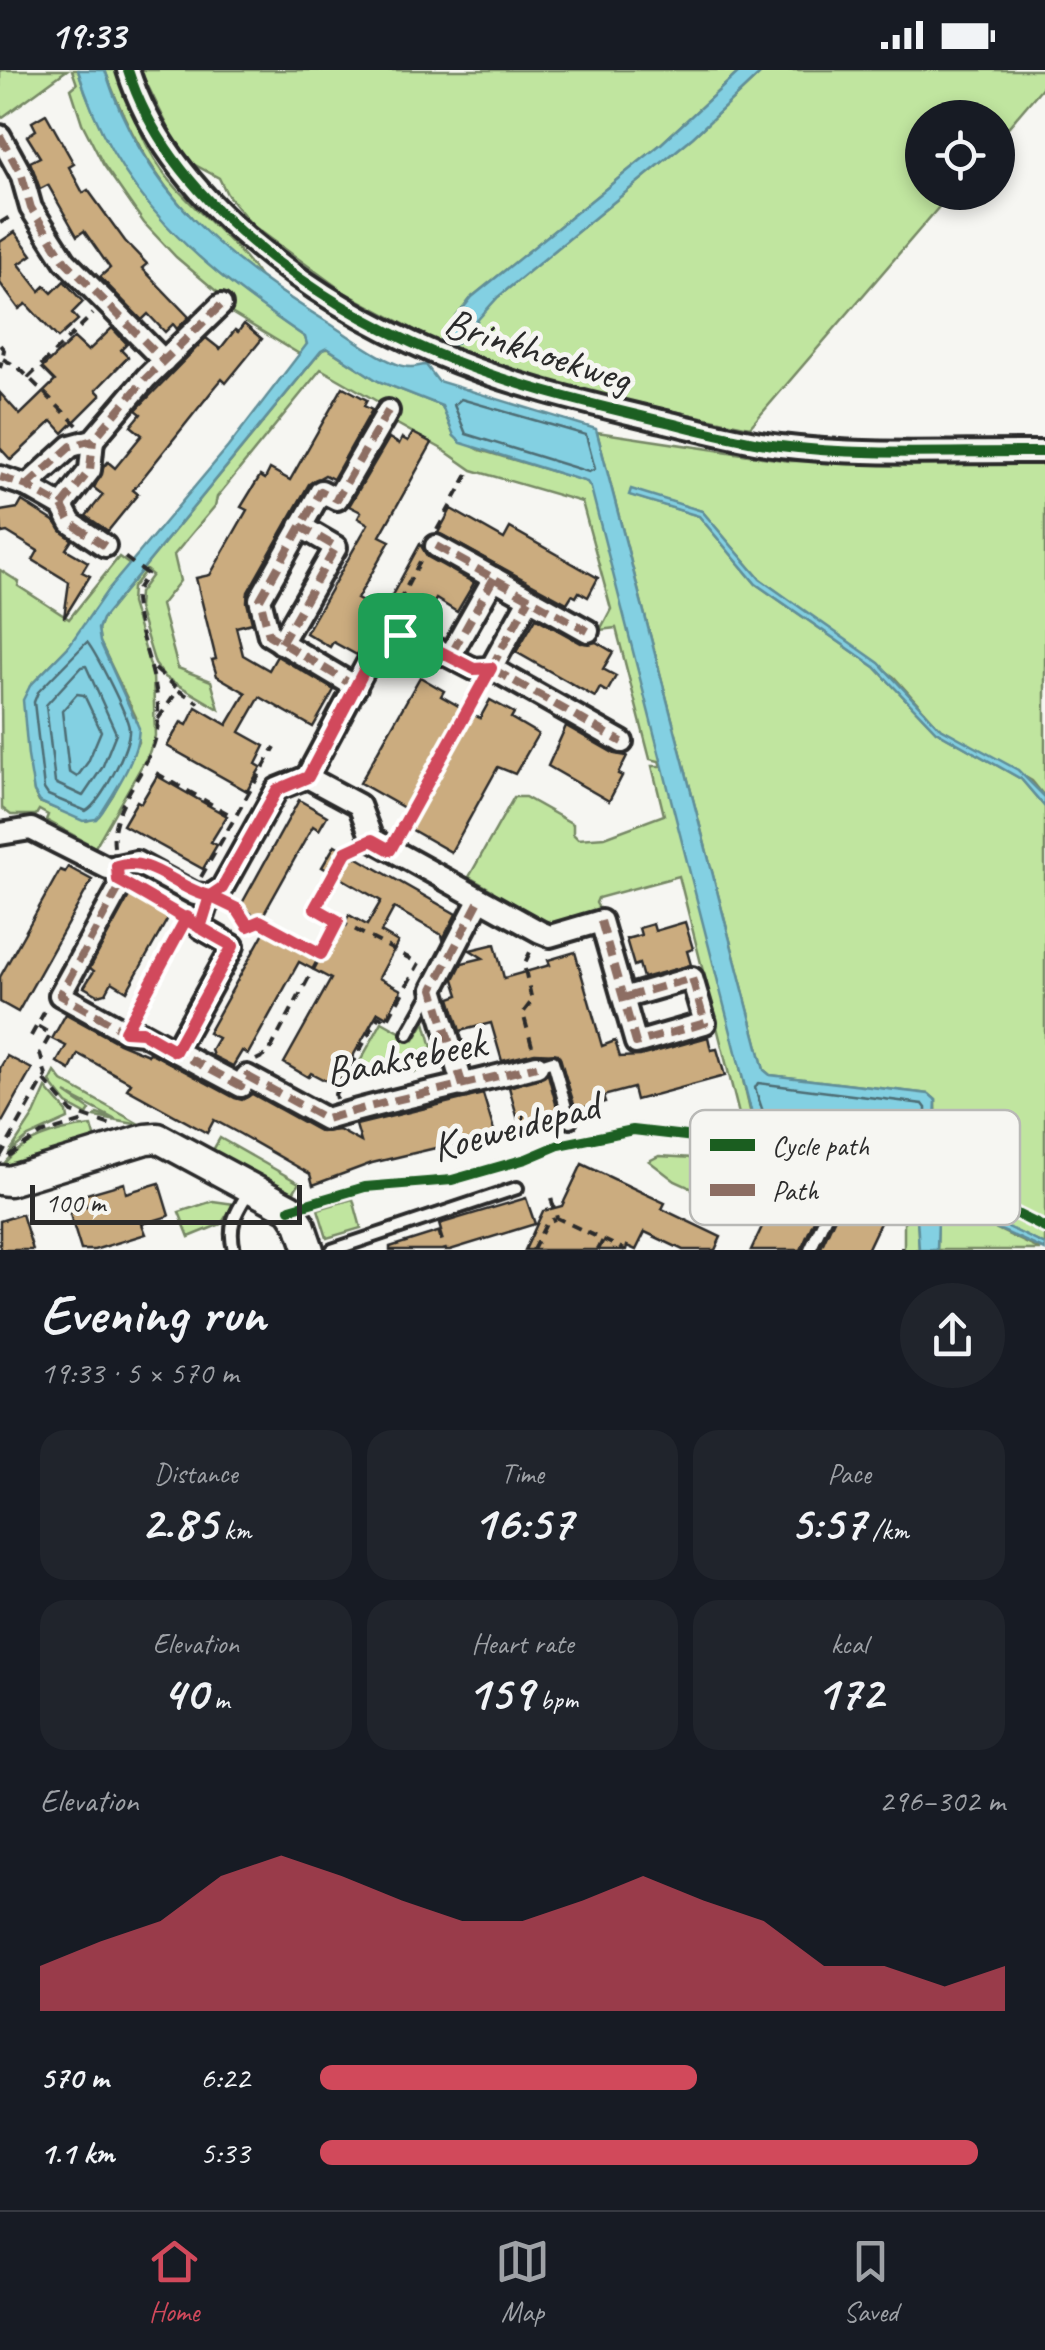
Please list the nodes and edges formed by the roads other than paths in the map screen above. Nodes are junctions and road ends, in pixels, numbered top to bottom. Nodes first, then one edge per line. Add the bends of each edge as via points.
1 (128, 70) edge
2 (0, 136) edge
3 (221, 304) dead end
4 (164, 360) junction
5 (388, 411) dead end
6 (93, 440) junction
7 (1045, 452) edge
8 (0, 477) edge
9 (27, 486) junction
10 (62, 506) junction
11 (300, 526) junction
12 (106, 546) dead end
13 (436, 546) dead end
14 (494, 578) junction
15 (529, 599) junction
16 (588, 631) dead end
17 (281, 643) junction
18 (450, 656) junction
19 (491, 668) junction
20 (356, 686) junction
21 (622, 742) dead end
22 (308, 777) junction
23 (0, 834) edge
24 (118, 873) junction
25 (201, 894) junction
26 (480, 899) junction
27 (433, 989) junction
28 (623, 998) dead end
29 (408, 1034) dead end
30 (175, 1051) junction
31 (537, 1066) joint
32 (462, 1086) junction
33 (570, 1122) dead end
34 (1, 1164) edge
35 (251, 1187) junction
36 (516, 1188) road end
37 (822, 1225) edge
38 (234, 1250) edge
39 (309, 1250) edge
40 (332, 1250) edge
41 (810, 1250) edge

1 - 7 street, Brinkhoekweg via 178,168 217,210 332,297 437,354 553,394 778,446
2 - 4 street via 31,208 65,261
3 - 4 street
4 - 6 street
5 - 11 street via 337,500 321,491
6 - 9 street via 71,446
6 - 10 street via 90,470
8 - 9 street
9 - 10 street
10 - 12 street via 71,523
11 - 17 street via 260,599 268,635
11 - 17 street via 336,547
13 - 14 street
14 - 15 street
14 - 18 street
15 - 16 street
15 - 19 street
17 - 20 street
18 - 19 street via 474,669
18 - 20 street via 408,635 386,639
19 - 21 street
20 - 22 street
22 - 25 street via 277,790 222,888
22 - 26 street via 359,805 381,844
23 - 24 street via 31,830
24 - 25 street via 128,862 142,864
24 - 30 street via 120,888 60,995
25 - 30 street via 200,928 233,946
26 - 27 street
26 - 28 street via 550,936 601,920
27 - 29 lane, Baaksebeek
27 - 32 street
30 - 32 street, Baaksebeek via 242,1086 247,1076 326,1118
31 - 32 street, Baaksebeek
31 - 33 lane via 554,1061
34 - 35 street via 9,1182 158,1138
35 - 38 lane via 232,1220
35 - 39 street via 290,1209
36 - 40 lane
37 - 41 lane

